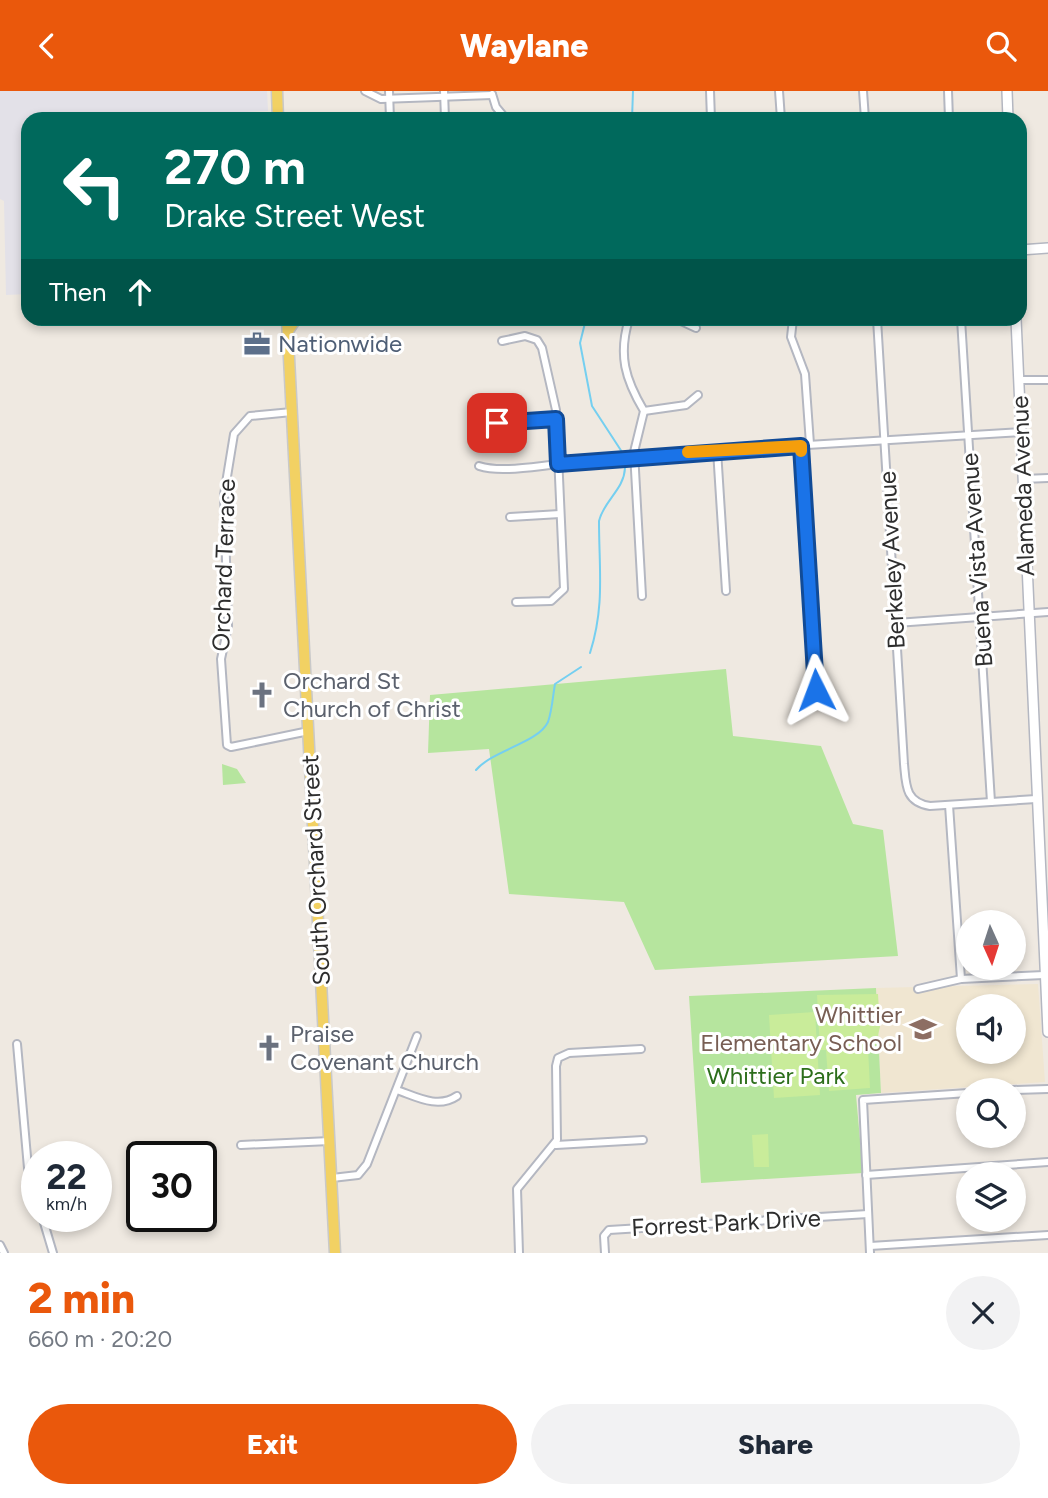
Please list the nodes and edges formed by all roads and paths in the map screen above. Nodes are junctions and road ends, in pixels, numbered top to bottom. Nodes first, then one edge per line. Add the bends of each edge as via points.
1 (277, 91) edge
2 (365, 91) edge
3 (389, 91) edge
4 (710, 91) edge
5 (779, 91) edge
6 (863, 91) edge
7 (948, 91) edge
8 (1007, 91) edge
9 (492, 93) edge
10 (444, 94) edge
11 (389, 99) junction
12 (278, 112) edge
13 (390, 112) edge
14 (445, 112) edge
15 (500, 112) edge
16 (711, 112) edge
17 (780, 112) edge
18 (864, 112) edge
19 (949, 112) edge
20 (1008, 112) edge
21 (1048, 248) edge
22 (1027, 250) edge
23 (288, 326) edge
24 (291, 326) edge
25 (627, 326) edge
26 (692, 326) edge
27 (792, 326) edge
28 (877, 326) edge
29 (961, 326) edge
30 (1016, 326) edge
31 (696, 328) dead end
32 (288, 331) junction
33 (502, 341) dead end
34 (1019, 380) junction
35 (1048, 380) edge
36 (698, 395) dead end
37 (643, 411) junction
38 (292, 412) junction
39 (556, 419) junction
40 (497, 423) dead end
41 (1021, 432) junction
42 (969, 436) junction
43 (885, 440) junction
44 (810, 444) junction
45 (801, 446) junction
46 (718, 450) junction
47 (634, 460) junction
48 (558, 464) junction
49 (478, 466) dead end
50 (1048, 478) edge
51 (1023, 479) junction
52 (560, 514) junction
53 (510, 517) dead end
54 (726, 591) dead end
55 (642, 596) dead end
56 (516, 602) dead end
57 (1048, 612) edge
58 (1028, 613) junction
59 (980, 617) junction
60 (896, 623) junction
61 (816, 690) dead end
62 (309, 731) junction
63 (1036, 799) junction
64 (991, 802) junction
65 (949, 805) junction
66 (956, 910) edge
67 (1045, 937) edge
68 (1044, 975) junction
69 (1026, 976) edge
70 (957, 980) edge
71 (918, 989) dead end
72 (1048, 1032) edge
73 (417, 1037) dead end
74 (17, 1044) dead end
75 (641, 1049) dead end
76 (1048, 1089) edge
77 (397, 1090) junction
78 (1026, 1090) edge
79 (956, 1094) edge
80 (457, 1096) dead end
81 (643, 1140) dead end
82 (26, 1141) edge
83 (330, 1141) junction
84 (241, 1145) dead end
85 (556, 1145) junction
86 (1048, 1162) edge
87 (866, 1175) junction
88 (332, 1178) junction
89 (868, 1214) junction
90 (47, 1232) edge
91 (1048, 1235) edge
92 (0, 1245) edge
93 (870, 1250) edge
94 (4, 1253) edge
95 (53, 1253) edge
96 (335, 1253) edge
97 (519, 1253) edge
98 (605, 1253) edge

1 - 12 main road
2 - 11 street via 376,99
3 - 11 street
4 - 16 street
5 - 17 street
6 - 18 street
7 - 19 street
8 - 20 street
9 - 10 street
9 - 15 street
10 - 11 street
10 - 14 street
11 - 13 street
21 - 22 street
23 - 32 main road, South Orchard Street
24 - 32 main road
25 - 37 street via 623,365
26 - 31 street
27 - 44 street via 791,337 805,374
28 - 43 street, Berkeley Avenue
29 - 42 street, Buena Vista Avenue
30 - 34 street, Alameda Avenue
32 - 38 main road, South Orchard Street
33 - 39 street via 530,337 540,343
34 - 35 street
34 - 41 street, Alameda Avenue
36 - 37 street via 686,405
37 - 47 street
38 - 62 main road, South Orchard Street
38 - 62 street, Orchard Terrace via 247,418 231,446 223,530 228,626 221,652 224,722 231,747
39 - 40 street
39 - 48 street
41 - 42 street
41 - 51 street, Alameda Avenue
42 - 43 street
42 - 59 street, Buena Vista Avenue
43 - 44 street
43 - 60 street, Berkeley Avenue
44 - 45 street
45 - 46 street
45 - 61 street
46 - 47 street
46 - 54 street
47 - 48 street
47 - 55 street
48 - 49 street via 527,470
48 - 52 street
50 - 51 street
51 - 58 street, Alameda Avenue
52 - 53 street
52 - 56 street via 562,593 551,601
57 - 58 street
58 - 59 street
58 - 63 street, Alameda Avenue
59 - 60 street
59 - 64 street, Buena Vista Avenue
60 - 65 street, Berkeley Avenue via 904,764 911,800 925,806
62 - 83 main road, South Orchard Street
63 - 64 street
63 - 67 street, Alameda Avenue
64 - 65 street
65 - 66 street
67 - 68 street, Alameda Avenue
68 - 69 street
68 - 72 street, Alameda Avenue
70 - 71 street
73 - 77 street
74 - 82 street
75 - 85 street via 580,1052 558,1058
76 - 78 street
77 - 80 street via 434,1102
77 - 88 street via 365,1169 355,1176
79 - 87 street via 862,1102
81 - 85 street
83 - 84 street
83 - 88 main road, South Orchard Street
85 - 97 street via 517,1189
86 - 87 street
87 - 89 street
88 - 96 main road, South Orchard Street
89 - 93 street
89 - 98 street, Forrest Park Drive via 609,1230 604,1236
90 - 95 street
91 - 93 street
92 - 94 street

